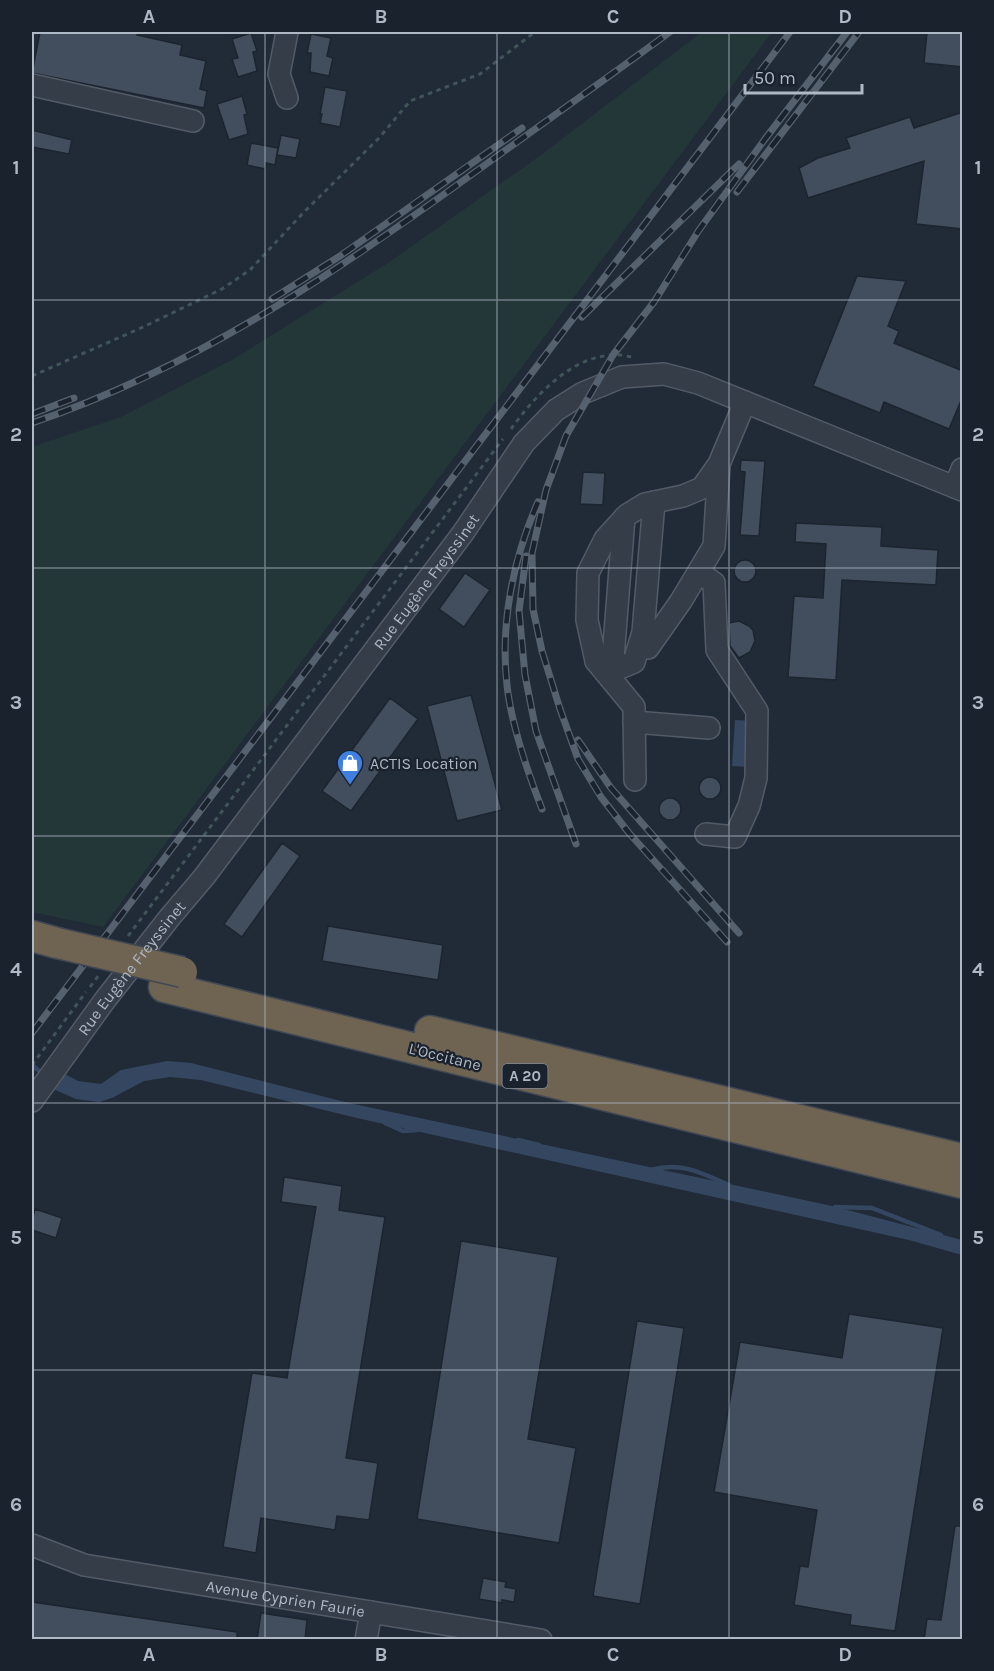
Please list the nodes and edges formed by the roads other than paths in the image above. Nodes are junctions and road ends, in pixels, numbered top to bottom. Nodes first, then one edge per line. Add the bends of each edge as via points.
1 (287, 32) edge
2 (32, 85) edge
3 (287, 98) dead end
4 (193, 122) dead end
5 (745, 402) junction
6 (719, 464) junction
7 (960, 482) edge
8 (647, 507) junction
9 (699, 572) junction
10 (621, 661) junction
11 (634, 722) junction
12 (709, 728) dead end
13 (635, 780) dead end
14 (706, 834) dead end
15 (42, 948) edge
16 (173, 980) junction
17 (32, 1101) edge
18 (963, 1159) edge
19 (963, 1183) edge
20 (32, 1545) edge
21 (371, 1612) junction
22 (366, 1640) edge
23 (541, 1640) edge

1 - 3 street via 279,74
2 - 4 street
5 - 6 street
5 - 7 street, Rue Eugène Freyssinet
5 - 17 street, Rue Eugène Freyssinet via 664,374 622,377 583,393 556,410 524,443 463,533
6 - 8 street via 702,488
6 - 9 street via 714,546
8 - 10 street via 629,642
8 - 10 street via 656,620
8 - 10 street via 605,539 588,573 587,620
9 - 10 street via 681,602
9 - 14 street via 714,583 717,650 757,711 756,778 749,806 735,837
10 - 11 street via 634,707
11 - 12 street
11 - 13 street
15 - 16 highway, L'Occitane / A 20, bridge
16 - 18 highway, L'Occitane / A 20
16 - 19 highway, L'Occitane / A 20
20 - 21 street, Avenue Cyprien Faurie via 84,1565
21 - 22 street
21 - 23 street, Avenue Cyprien Faurie

